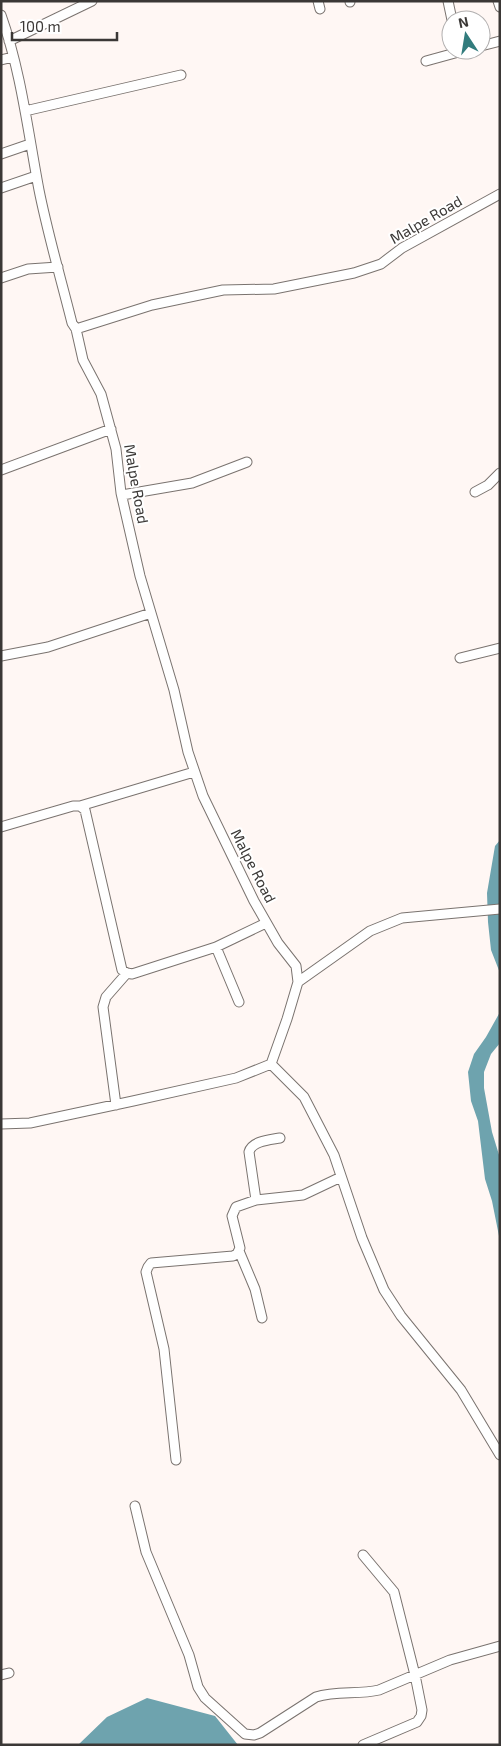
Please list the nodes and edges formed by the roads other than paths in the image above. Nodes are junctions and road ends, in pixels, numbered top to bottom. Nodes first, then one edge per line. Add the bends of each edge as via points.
1 (92, 1) edge
2 (498, 1) edge
3 (500, 7) edge
4 (1, 15) edge
5 (9, 41) junction
6 (13, 57) junction
7 (441, 57) edge
8 (1, 60) edge
9 (426, 61) dead end
10 (181, 75) dead end
11 (24, 111) junction
12 (30, 144) junction
13 (1, 154) edge
14 (36, 176) junction
15 (1, 188) edge
16 (500, 194) edge
17 (58, 267) junction
18 (1, 278) edge
19 (76, 330) junction
20 (111, 429) junction
21 (247, 462) dead end
22 (1, 470) edge
23 (500, 474) edge
24 (475, 492) dead end
25 (122, 495) junction
26 (151, 613) junction
27 (500, 648) edge
28 (1, 656) edge
29 (460, 658) dead end
30 (194, 772) junction
31 (80, 806) junction
32 (1, 827) edge
33 (500, 910) edge
34 (266, 923) junction
35 (216, 946) junction
36 (126, 973) junction
37 (298, 982) junction
38 (238, 1002) dead end
39 (271, 1064) junction
40 (116, 1105) junction
41 (1, 1124) edge
42 (280, 1138) dead end
43 (341, 1177) junction
44 (256, 1200) junction
45 (239, 1251) junction
46 (262, 1318) dead end
47 (500, 1455) edge
48 (176, 1460) dead end
49 (136, 1506) dead end
50 (363, 1555) dead end
51 (500, 1646) edge
52 (415, 1675) junction
53 (363, 1745) edge

1 - 5 street
2 - 3 street
4 - 5 street
5 - 6 street
6 - 8 street
6 - 11 street
7 - 9 street
10 - 11 street
11 - 12 street
12 - 13 street
12 - 14 street
14 - 15 street
14 - 17 street
16 - 19 street, Malpe Road via 402,248 381,264 354,273 274,289 215,292 152,305
17 - 18 street via 28,269
17 - 19 street
19 - 20 street, Malpe Road via 83,360 101,394
20 - 22 street
20 - 25 street, Malpe Road
21 - 25 street via 192,483
23 - 24 street
25 - 26 street, Malpe Road
26 - 28 street via 48,647
26 - 30 street, Malpe Road
27 - 29 street
30 - 31 street
30 - 34 street, Malpe Road
31 - 32 street
31 - 36 street via 85,810 122,970
33 - 37 street via 402,918 370,931
34 - 35 street
34 - 37 street, Malpe Road via 296,966
35 - 36 street via 132,974
35 - 38 street
36 - 40 street via 106,997 103,1007
37 - 39 street
39 - 40 street via 236,1078
39 - 43 street via 304,1097 334,1155
40 - 41 street via 30,1123
42 - 44 street via 250,1148
43 - 44 street via 303,1194
43 - 47 street via 384,1290 461,1390
44 - 45 street via 236,1206 233,1211
45 - 46 street
45 - 48 street via 233,1256 151,1263 146,1272 164,1349
49 - 52 street via 146,1552 189,1655 198,1687 245,1734 260,1733 316,1697 369,1692
50 - 52 street via 394,1592
51 - 52 street via 450,1660
52 - 53 street via 422,1710 417,1722

